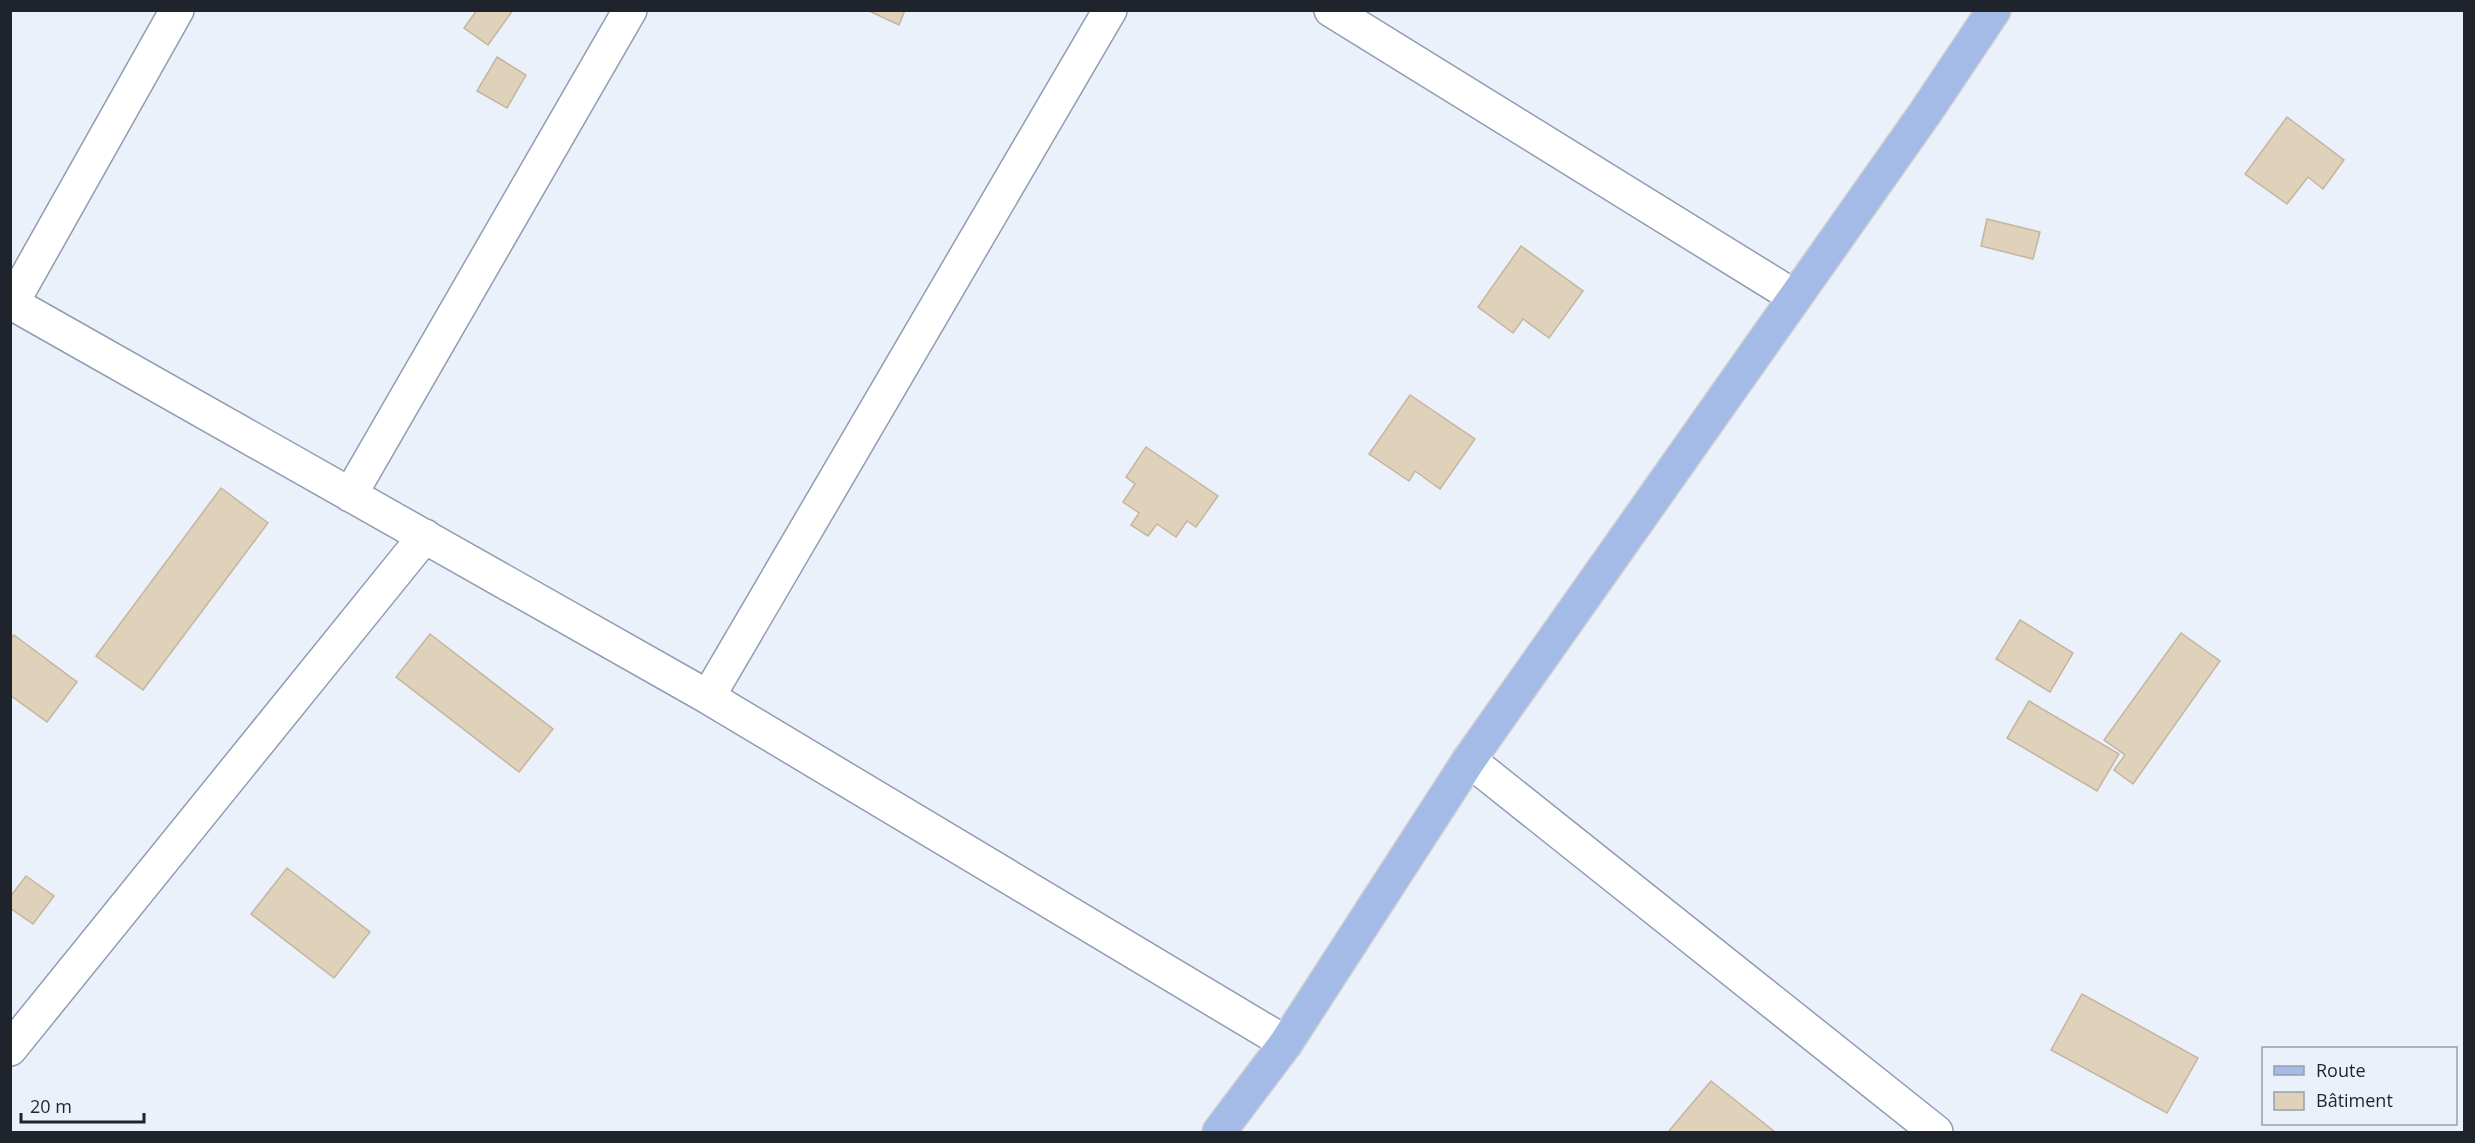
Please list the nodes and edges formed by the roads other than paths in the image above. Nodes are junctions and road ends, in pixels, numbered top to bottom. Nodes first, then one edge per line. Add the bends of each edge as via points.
1 (177, 10) edge
2 (630, 10) edge
3 (1110, 10) edge
4 (1331, 10) edge
5 (1994, 10) edge
6 (1795, 297) junction
7 (11, 303) edge
8 (350, 495) junction
9 (425, 536) junction
10 (708, 697) junction
11 (1469, 760) junction
12 (1286, 1042) junction
13 (10, 1049) edge
14 (1219, 1132) edge
15 (1936, 1132) edge

1 - 7 street
2 - 8 street
3 - 10 street
4 - 6 street
5 - 6 main road
6 - 11 main road
7 - 8 street
8 - 9 street
9 - 10 street
9 - 13 street
10 - 12 street
11 - 12 main road
11 - 15 street
12 - 14 main road

